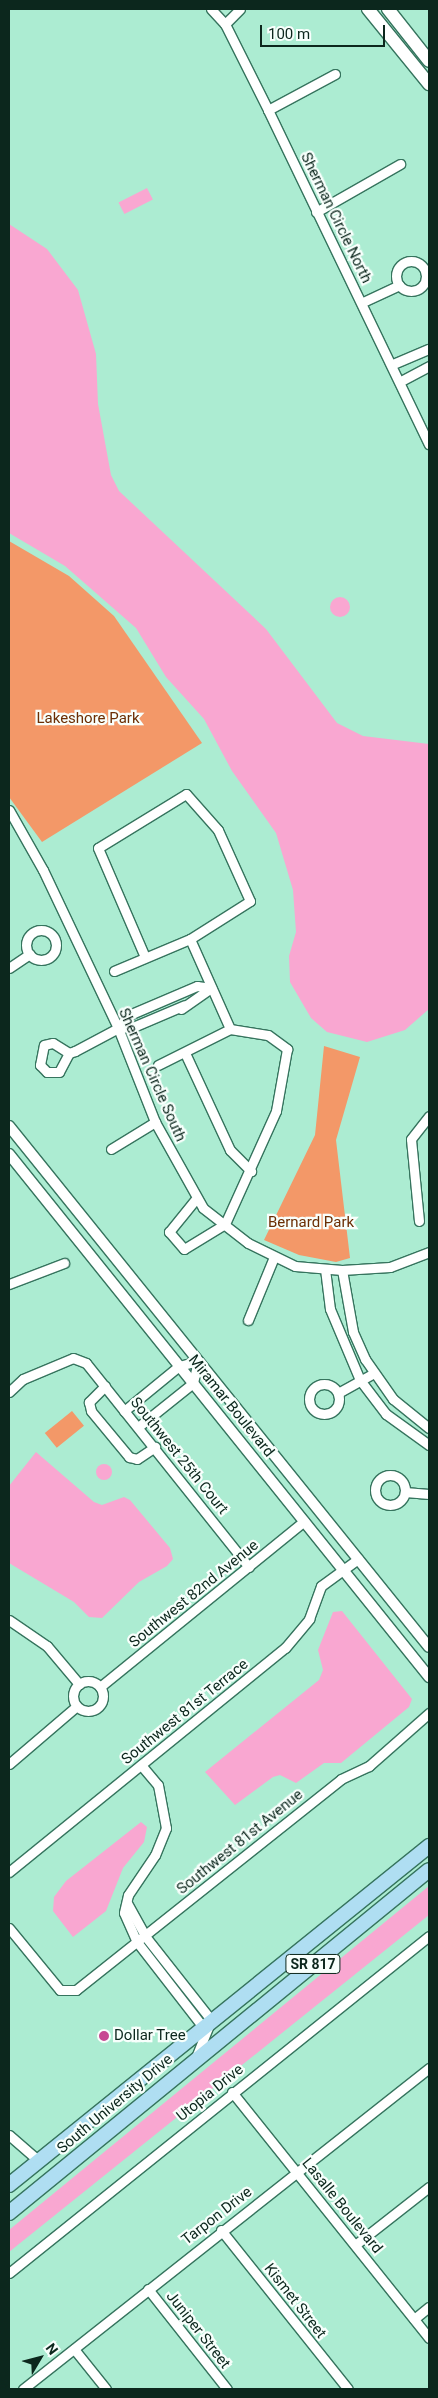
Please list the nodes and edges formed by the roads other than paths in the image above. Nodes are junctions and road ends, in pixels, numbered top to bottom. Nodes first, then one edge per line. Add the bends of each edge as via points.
1 (211, 9) edge
2 (240, 9) edge
3 (368, 9) edge
4 (388, 9) edge
5 (225, 24) junction
6 (429, 61) edge
7 (334, 74) dead end
8 (429, 84) edge
9 (268, 110) junction
10 (400, 164) dead end
11 (316, 212) junction
12 (427, 270) edge
13 (398, 285) junction
14 (363, 302) junction
15 (429, 349) edge
16 (393, 364) junction
17 (429, 366) edge
18 (401, 381) junction
19 (429, 444) edge
20 (10, 814) edge
21 (71, 931) junction
22 (55, 939) junction
23 (190, 939) junction
24 (30, 954) junction
25 (144, 957) junction
26 (9, 968) edge
27 (114, 971) dead end
28 (211, 988) junction
29 (163, 1001) junction
30 (167, 1012) junction
31 (118, 1028) junction
32 (230, 1029) junction
33 (69, 1053) dead end
34 (185, 1053) junction
35 (158, 1065) dead end
36 (429, 1116) edge
37 (155, 1122) junction
38 (9, 1126) edge
39 (111, 1148) dead end
40 (9, 1154) edge
41 (250, 1171) junction
42 (195, 1200) junction
43 (419, 1221) dead end
44 (225, 1224) junction
45 (429, 1252) edge
46 (274, 1257) junction
47 (64, 1263) dead end
48 (325, 1268) junction
49 (342, 1270) junction
50 (9, 1284) edge
51 (248, 1320) dead end
52 (198, 1361) junction
53 (179, 1366) junction
54 (374, 1373) junction
55 (360, 1380) junction
56 (193, 1382) junction
57 (105, 1386) junction
58 (9, 1392) edge
59 (338, 1393) dead end
60 (124, 1410) junction
61 (138, 1427) junction
62 (429, 1428) edge
63 (429, 1445) edge
64 (155, 1447) junction
65 (405, 1492) dead end
66 (429, 1494) edge
67 (304, 1521) junction
68 (358, 1558) junction
69 (249, 1566) junction
70 (343, 1569) junction
71 (9, 1620) edge
72 (429, 1647) edge
73 (429, 1677) edge
74 (79, 1684) junction
75 (100, 1687) junction
76 (77, 1706) junction
77 (427, 1716) edge
78 (9, 1764) edge
79 (141, 1764) junction
80 (429, 1846) edge
81 (429, 1870) edge
82 (9, 1872) edge
83 (127, 1902) junction
84 (9, 1928) edge
85 (145, 1936) junction
86 (429, 1936) edge
87 (137, 1942) junction
88 (238, 1998) junction
89 (207, 2023) junction
90 (231, 2030) junction
91 (196, 2058) junction
92 (429, 2068) edge
93 (232, 2092) junction
94 (9, 2134) edge
95 (39, 2161) junction
96 (296, 2171) junction
97 (9, 2185) edge
98 (429, 2187) edge
99 (9, 2213) edge
100 (221, 2230) junction
101 (356, 2245) junction
102 (9, 2272) edge
103 (148, 2289) junction
104 (429, 2307) edge
105 (414, 2319) junction
106 (429, 2338) edge
107 (74, 2349) junction
108 (23, 2389) edge
109 (106, 2389) edge
110 (227, 2389) edge
111 (348, 2389) edge

1 - 5 street, Sherman Circle North
2 - 5 street
3 - 8 main road
4 - 6 main road
5 - 9 street, Sherman Circle North
7 - 9 street
9 - 11 street, Sherman Circle North
10 - 11 street
11 - 14 street, Sherman Circle North
12 - 13 street via 424,284 416,290
12 - 13 street via 417,261 402,263 395,276
13 - 14 street
14 - 16 street, Sherman Circle North
15 - 16 street
16 - 18 street, Sherman Circle North
17 - 18 street
18 - 19 street, Sherman Circle North
20 - 21 street, Sherman Circle South
21 - 22 street
21 - 31 street, Sherman Circle South
22 - 24 street via 50,957 41,960
22 - 24 street via 44,930 35,931 26,943
23 - 25 street
23 - 25 street via 250,901 218,830 186,794 98,848
23 - 28 street
24 - 26 street
25 - 27 street
28 - 29 street via 196,986
28 - 30 street
28 - 32 street
29 - 30 street
29 - 31 street via 129,1015
30 - 31 street via 133,1027
31 - 33 street
31 - 37 street, Sherman Circle South
32 - 34 street
32 - 41 street via 268,1035 287,1049 276,1111
34 - 35 street
34 - 41 street via 230,1150
36 - 43 street via 411,1139
37 - 39 street
37 - 42 street, Sherman Circle South
38 - 52 street, Miramar Boulevard
40 - 53 street, Miramar Boulevard
41 - 44 street
42 - 44 street, Sherman Circle South
42 - 44 street via 169,1232 184,1248
44 - 46 street, Sherman Circle South
45 - 49 street, Sherman Circle South via 390,1267
46 - 48 street, Sherman Circle South via 295,1266
46 - 51 street
47 - 50 street
48 - 49 street, Sherman Circle South
48 - 55 street via 330,1309
49 - 54 street via 353,1332
52 - 53 street
52 - 56 street
52 - 68 street, Miramar Boulevard
53 - 56 street, Miramar Boulevard
53 - 60 street
54 - 55 street
54 - 62 street via 393,1399
55 - 59 street
55 - 63 street via 386,1414
56 - 61 street
56 - 67 street, Miramar Boulevard
57 - 58 street, Southwest 25th Court via 86,1363 73,1358 23,1379
57 - 60 street, Southwest 25th Court
57 - 64 street via 90,1402 98,1418 129,1456 137,1460
60 - 61 street, Southwest 25th Court
61 - 64 street, Southwest 25th Court
64 - 69 street, Southwest 25th Court
65 - 66 street
67 - 69 street, Southwest 82nd Avenue
67 - 70 street, Miramar Boulevard
68 - 70 street, Southwest 81st Terrace
68 - 72 street, Miramar Boulevard
69 - 75 street, Southwest 82nd Avenue
70 - 73 street, Miramar Boulevard
70 - 79 street, Southwest 81st Terrace via 321,1586 300,1636
71 - 74 street via 47,1646
74 - 75 street via 88,1681
74 - 76 street via 73,1697
75 - 76 street via 100,1706 86,1711
76 - 78 street
77 - 85 street, Southwest 81st Avenue via 369,1766 341,1779
79 - 82 street, Southwest 81st Terrace
79 - 83 street via 158,1785 166,1828
80 - 88 main road, South University Drive / SR 817
81 - 90 main road, South University Drive / SR 817
83 - 85 street
83 - 87 street via 124,1913
84 - 87 street, Southwest 81st Avenue via 52,1983 68,1991 82,1987
85 - 87 street, Southwest 81st Avenue
85 - 89 street
86 - 93 street, Utopia Drive
87 - 89 street
88 - 89 main road, South University Drive / SR 817
88 - 90 main road
89 - 91 street
89 - 95 main road, South University Drive / SR 817
90 - 91 main road, South University Drive / SR 817
91 - 99 main road, South University Drive / SR 817
92 - 96 street, Tarpon Drive
93 - 96 street, Lasalle Boulevard
93 - 102 street, Utopia Drive
94 - 95 street
95 - 97 main road, South University Drive / SR 817
96 - 100 street, Tarpon Drive
96 - 101 street, Lasalle Boulevard
98 - 101 street
100 - 103 street, Tarpon Drive
100 - 111 street, Kismet Street
101 - 105 street, Lasalle Boulevard
103 - 107 street, Tarpon Drive
103 - 110 street, Juniper Street
104 - 105 street
105 - 106 street, Lasalle Boulevard
107 - 108 street, Tarpon Drive
107 - 109 street

